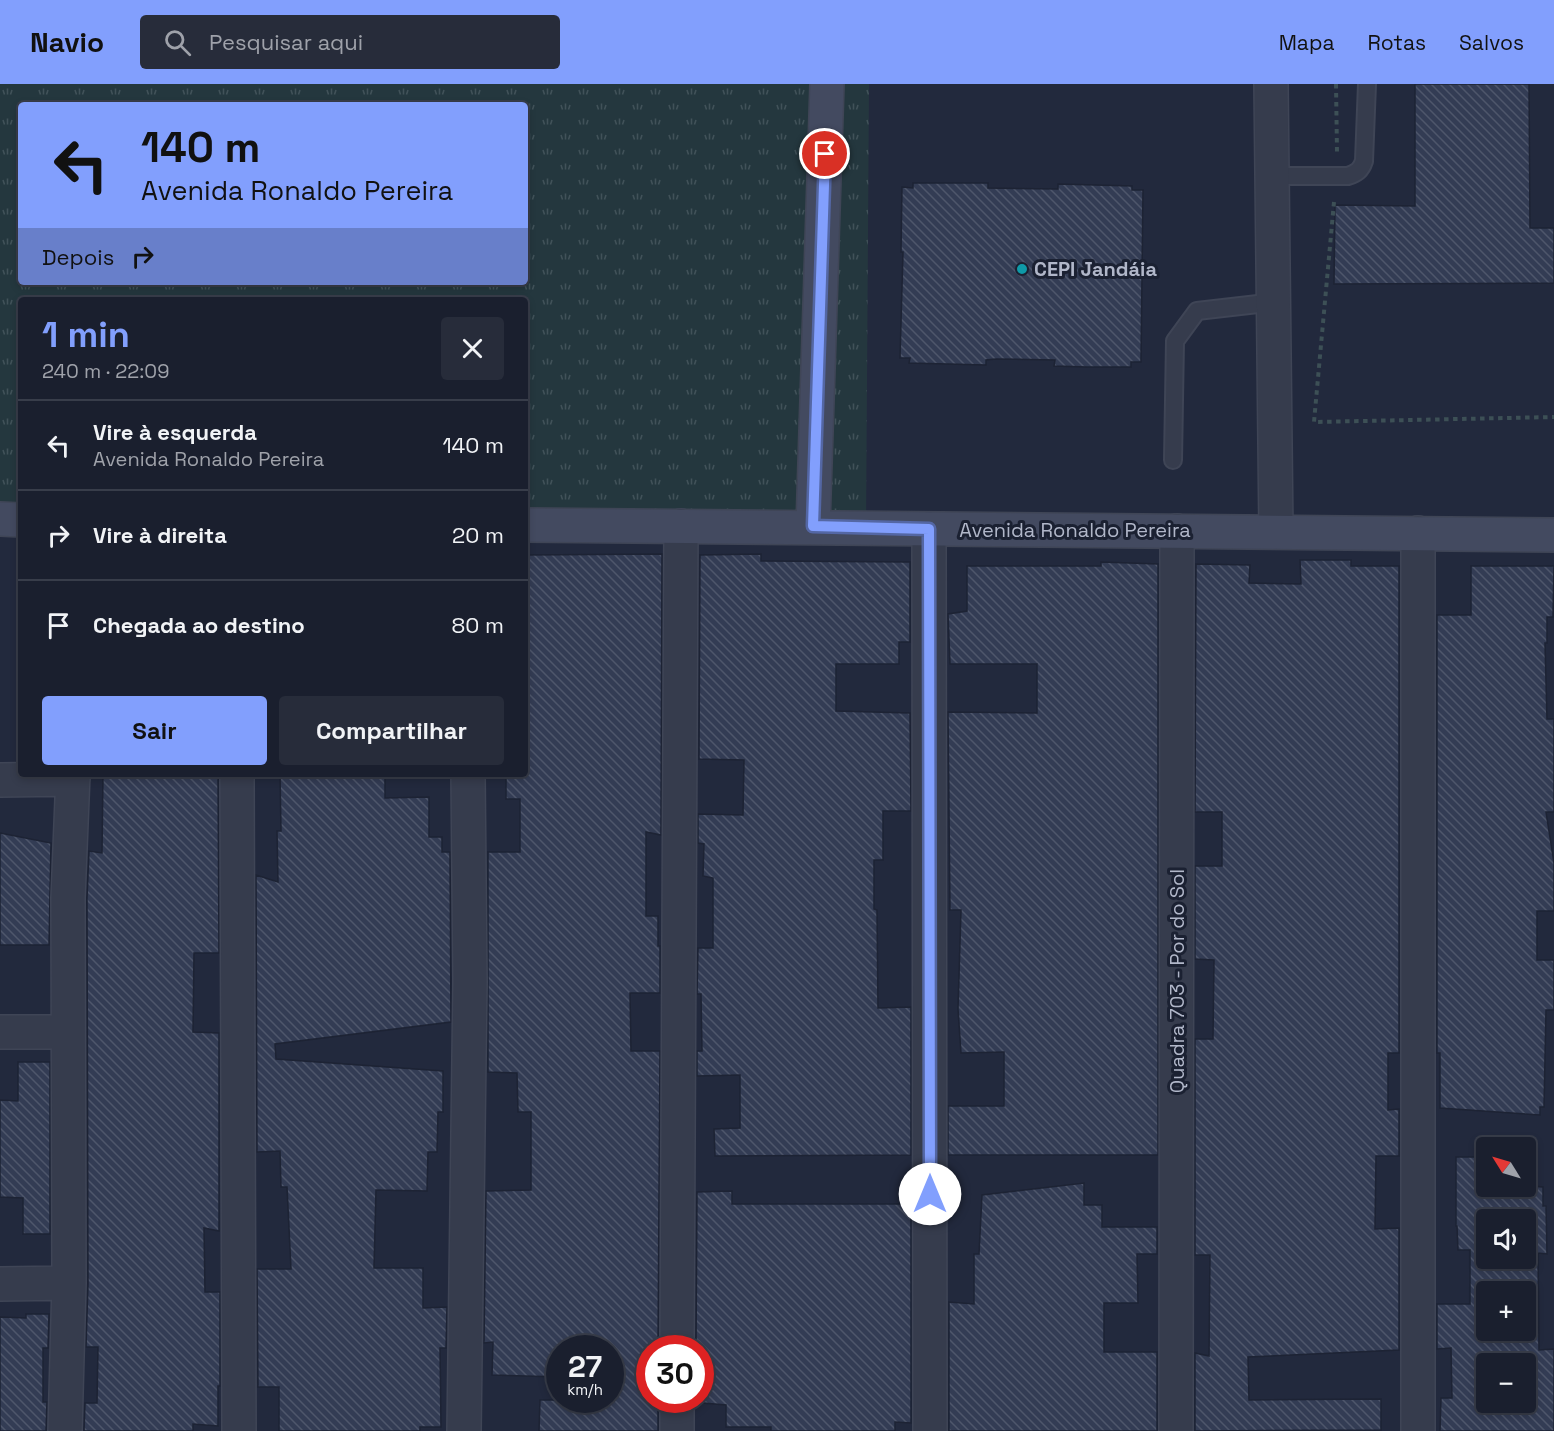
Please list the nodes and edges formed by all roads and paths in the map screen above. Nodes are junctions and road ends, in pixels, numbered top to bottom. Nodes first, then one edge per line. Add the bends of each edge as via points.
1 (827, 84) edge
2 (1271, 84) edge
3 (1336, 84) edge
4 (1367, 84) edge
5 (1273, 176) junction
6 (1337, 176) junction
7 (1275, 302) junction
8 (1554, 417) edge
9 (1173, 460) dead end
10 (0, 519) edge
11 (18, 520) edge
12 (528, 525) edge
13 (681, 526) junction
14 (813, 526) junction
15 (929, 529) junction
16 (1177, 531) junction
17 (1276, 532) junction
18 (1418, 533) junction
19 (1554, 535) edge
20 (73, 777) edge
21 (237, 777) edge
22 (468, 777) edge
23 (0, 780) edge
24 (0, 1032) edge
25 (68, 1032) junction
26 (69, 1283) junction
27 (0, 1284) edge
28 (677, 1335) edge
29 (677, 1413) edge
30 (65, 1431) edge
31 (239, 1431) edge
32 (464, 1431) edge
33 (677, 1431) edge
34 (930, 1431) edge
35 (1176, 1431) edge
36 (1418, 1431) edge

1 - 14 street
2 - 5 street
3 - 6 path
4 - 6 lane via 1362,168 1348,176
5 - 6 lane
5 - 7 street
6 - 8 path via 1314,422
7 - 9 lane via 1197,311 1175,341
7 - 17 street
10 - 11 street
12 - 13 street, Avenida Ronaldo Pereira
13 - 14 street, Avenida Ronaldo Pereira
13 - 28 street
14 - 15 street, Avenida Ronaldo Pereira
15 - 16 street, Avenida Ronaldo Pereira
15 - 34 street
16 - 17 street, Avenida Ronaldo Pereira
16 - 35 street, Quadra 703 - Por do Sol
17 - 18 street, Avenida Ronaldo Pereira
18 - 19 street, Avenida Ronaldo Pereira
18 - 36 street
20 - 23 street
20 - 25 street
21 - 31 street
22 - 32 street via 470,982
24 - 25 street
25 - 26 street
26 - 27 street
26 - 30 street
29 - 33 street

